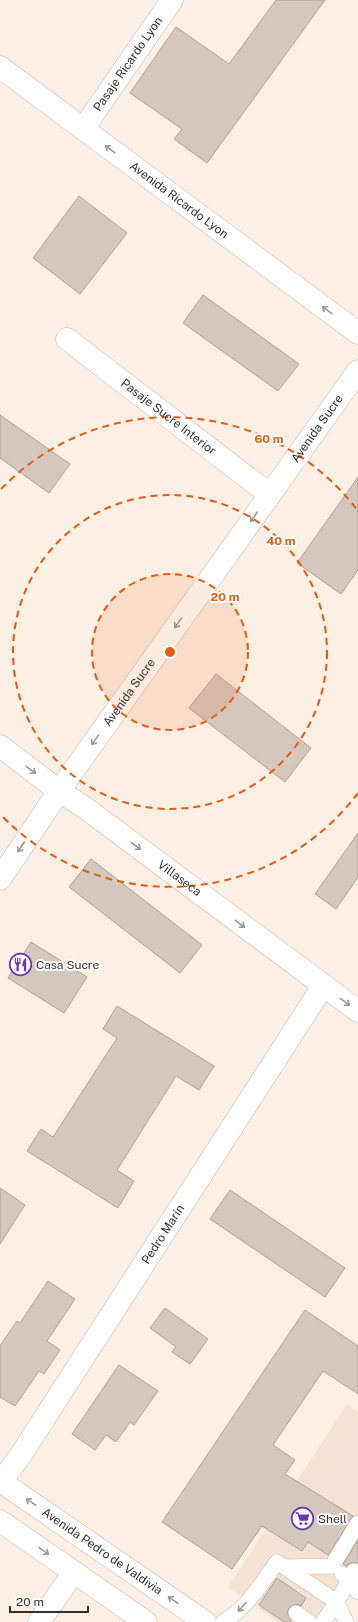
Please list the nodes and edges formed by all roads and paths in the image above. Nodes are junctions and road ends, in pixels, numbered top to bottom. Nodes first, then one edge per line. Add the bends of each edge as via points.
1 (172, 0) edge
2 (0, 67) edge
3 (83, 129) junction
4 (358, 333) edge
5 (67, 339) dead end
6 (358, 371) edge
7 (270, 494) junction
8 (0, 746) edge
9 (59, 791) junction
10 (0, 879) edge
11 (323, 986) junction
12 (358, 1011) edge
13 (1, 1482) edge
14 (0, 1521) edge
15 (358, 1523) edge
16 (332, 1566) junction
17 (285, 1567) junction
18 (74, 1572) junction
19 (351, 1575) junction
20 (358, 1592) edge
21 (337, 1602) junction
22 (296, 1613) dead end
23 (39, 1622) edge
24 (146, 1622) edge
25 (205, 1622) edge
26 (223, 1622) edge
27 (309, 1622) edge
28 (323, 1622) edge
29 (346, 1622) edge

1 - 3 street, Pasaje Ricardo Lyon
2 - 3 street, Avenida Ricardo Lyon
4 -> 3 street, Avenida Ricardo Lyon
5 - 7 street, Pasaje Sucre Interior
6 - 7 street, Avenida Sucre
7 -> 9 street, Avenida Sucre
8 -> 9 street, Villaseca
9 -> 10 street, Avenida Sucre
9 -> 11 street, Villaseca
11 -> 12 street, Villaseca
11 - 13 street, Pedro Marín
25 -> 13 street, Avenida Pedro de Valdivia
14 -> 18 street
15 - 16 lane
16 - 17 lane
16 - 19 lane
17 - 21 lane
17 -> 26 lane via 277,1562 262,1591 234,1616
18 - 23 street
18 - 24 street
19 - 20 lane
19 - 21 lane
21 - 28 lane
21 - 29 lane
22 - 27 lane

